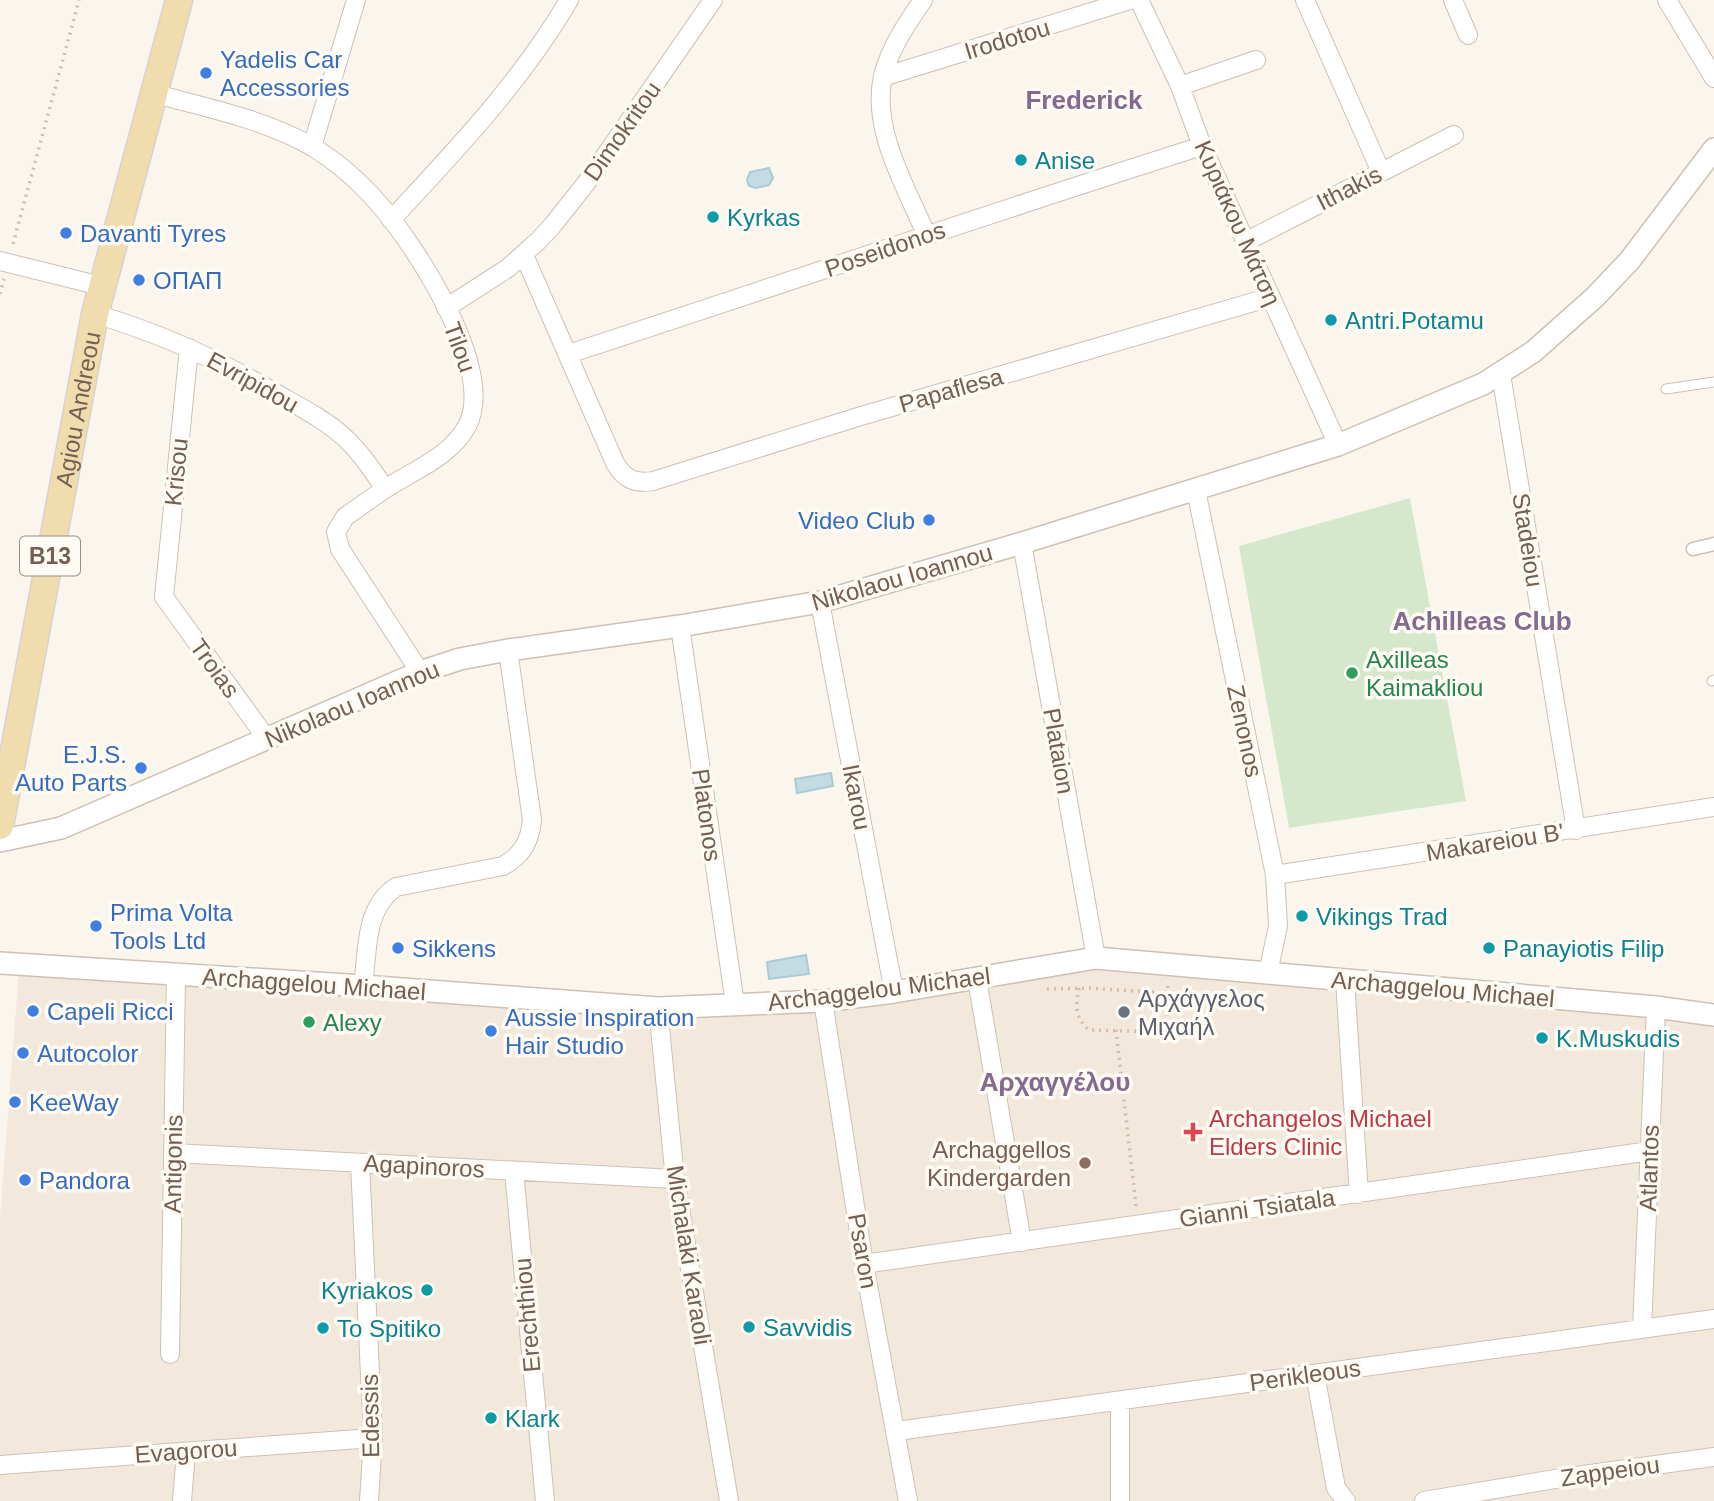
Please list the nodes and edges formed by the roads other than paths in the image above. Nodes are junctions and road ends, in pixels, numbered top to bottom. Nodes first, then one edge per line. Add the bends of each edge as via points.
1 (179, 0) edge
2 (356, 0) edge
3 (569, 0) edge
4 (713, 0) edge
5 (923, 0) edge
6 (1130, 0) edge
7 (1139, 0) edge
8 (1305, 0) edge
9 (1453, 0) edge
10 (1667, 0) edge
11 (1468, 35) dead end
12 (1256, 60) dead end
13 (883, 77) junction
14 (1714, 78) edge
15 (1180, 86) junction
16 (156, 94) junction
17 (1454, 135) dead end
18 (1202, 146) junction
19 (312, 147) junction
20 (1714, 149) edge
21 (1381, 172) junction
22 (391, 220) junction
23 (926, 234) junction
24 (1245, 242) junction
25 (524, 255) junction
26 (4, 262) edge
27 (101, 286) junction
28 (1271, 297) junction
29 (446, 308) junction
30 (95, 314) junction
31 (189, 348) junction
32 (568, 354) junction
33 (1501, 374) junction
34 (1714, 382) edge
35 (1666, 389) dead end
36 (1338, 445) junction
37 (385, 489) junction
38 (1196, 490) junction
39 (1022, 543) junction
40 (1714, 544) edge
41 (1693, 549) dead end
42 (164, 597) joint
43 (820, 602) junction
44 (680, 626) junction
45 (508, 650) junction
46 (420, 672) junction
47 (267, 739) junction
48 (1714, 807) edge
49 (0, 826) edge
50 (1576, 830) junction
51 (0, 841) edge
52 (1275, 875) junction
53 (1096, 958) junction
54 (0, 964) edge
55 (1268, 973) junction
56 (176, 975) junction
57 (977, 979) junction
58 (1345, 980) junction
59 (363, 986) junction
60 (894, 992) junction
61 (823, 1001) junction
62 (735, 1004) junction
63 (1656, 1007) junction
64 (658, 1008) junction
65 (1714, 1015) edge
66 (1650, 1151) junction
67 (173, 1153) junction
68 (360, 1163) junction
69 (514, 1171) junction
70 (675, 1179) junction
71 (1359, 1194) junction
72 (1022, 1242) junction
73 (864, 1264) junction
74 (1714, 1319) edge
75 (1642, 1329) junction
76 (170, 1353) dead end
77 (1315, 1374) junction
78 (1120, 1401) junction
79 (897, 1431) junction
80 (373, 1438) junction
81 (186, 1452) junction
82 (1714, 1457) edge
83 (0, 1465) edge
84 (182, 1501) edge
85 (369, 1501) edge
86 (545, 1501) edge
87 (729, 1501) edge
88 (908, 1501) edge
89 (1120, 1501) edge
90 (1346, 1501) edge
91 (1423, 1501) edge

1 - 16 main road, Agiou Andreou / B13
2 - 19 street
3 - 22 street via 504,96
4 - 25 street, Dimokritou via 587,182
5 - 13 street via 897,41
6 - 13 street, Irodotou
7 - 15 street, Κυριάκου Μάτση
8 - 21 street
9 - 11 street
10 - 14 street
12 - 15 street
13 - 23 street via 885,131
15 - 18 street, Κυριάκου Μάτση
16 - 19 street, Tilou via 242,118
16 - 27 main road, Agiou Andreou / B13
17 - 21 street, Ithakis
18 - 23 street, Poseidonos
18 - 24 street, Κυριάκου Μάτση
19 - 22 street, Tilou via 349,174
20 - 33 street, Nikolaou Ioannou via 1614,278 1555,334
21 - 24 street, Ithakis
22 - 29 street, Tilou
23 - 32 street, Poseidonos
24 - 28 street, Κυριάκου Μάτση
25 - 29 street, Dimokritou
25 - 32 street
26 - 27 street
27 - 30 main road, Agiou Andreou / B13
28 - 32 street, Papaflesa via 653,481 632,481 615,463
28 - 36 street, Κυριάκου Μάτση
29 - 37 street, Tilou via 471,371 475,390 472,415 450,447
30 - 31 street, Evripidou
30 - 49 main road, Agiou Andreou / B13
31 - 37 street, Evripidou via 234,369 329,426 356,449
31 - 42 street, Krisou
33 - 36 street, Nikolaou Ioannou
33 - 50 street, Stadeiou
34 - 35 lane
36 - 38 street, Nikolaou Ioannou
37 - 46 street, Tilou via 345,517 336,532 337,540
38 - 39 street, Nikolaou Ioannou
38 - 52 street, Zenonos
39 - 43 street, Nikolaou Ioannou
39 - 53 street, Plataion
40 - 41 street
42 - 47 street, Troias
43 - 44 street, Nikolaou Ioannou
43 - 60 street, Ikarou
44 - 45 street, Nikolaou Ioannou
44 - 62 street, Platonos
45 - 46 street, Nikolaou Ioannou
45 - 59 street via 532,820 529,840 517,857 503,866 397,887 385,896 372,915
46 - 47 street, Nikolaou Ioannou
47 - 51 street, Nikolaou Ioannou via 61,828
48 - 50 street, Makareiou B'
50 - 52 street, Makareiou B'
52 - 55 street, Zenonos via 1278,926
53 - 55 street, Archaggelou Michael
53 - 57 street, Archaggelou Michael
54 - 56 street, Archaggelou Michael
55 - 58 street, Archaggelou Michael
56 - 59 street, Archaggelou Michael
56 - 67 street, Antigonis
57 - 60 street, Archaggelou Michael
57 - 72 street
58 - 63 street, Archaggelou Michael
58 - 71 street
59 - 64 street, Archaggelou Michael
60 - 61 street, Archaggelou Michael
61 - 62 street, Archaggelou Michael
61 - 73 street, Psaron
62 - 64 street, Archaggelou Michael
63 - 65 street, Archaggelou Michael
63 - 66 street, Atlantos
64 - 70 street, Michalaki Karaoli
66 - 71 street, Gianni Tsiatala
66 - 75 street, Atlantos
67 - 68 street, Agapinoros
67 - 76 street, Antigonis
68 - 69 street, Agapinoros
68 - 80 street, Edessis
69 - 70 street, Agapinoros
69 - 86 street, Erechthiou
70 - 87 street, Michalaki Karaoli
71 - 72 street, Gianni Tsiatala
72 - 73 street, Gianni Tsiatala
73 - 79 street, Psaron
74 - 75 street, Perikleous
75 - 77 street, Perikleous
77 - 78 street, Perikleous
77 - 90 street via 1336,1488
78 - 79 street, Perikleous
78 - 89 street
79 - 88 street, Psaron
80 - 81 street, Evagorou
80 - 85 street, Edessis
81 - 83 street, Evagorou
81 - 84 street
82 - 91 street, Zappeiou

